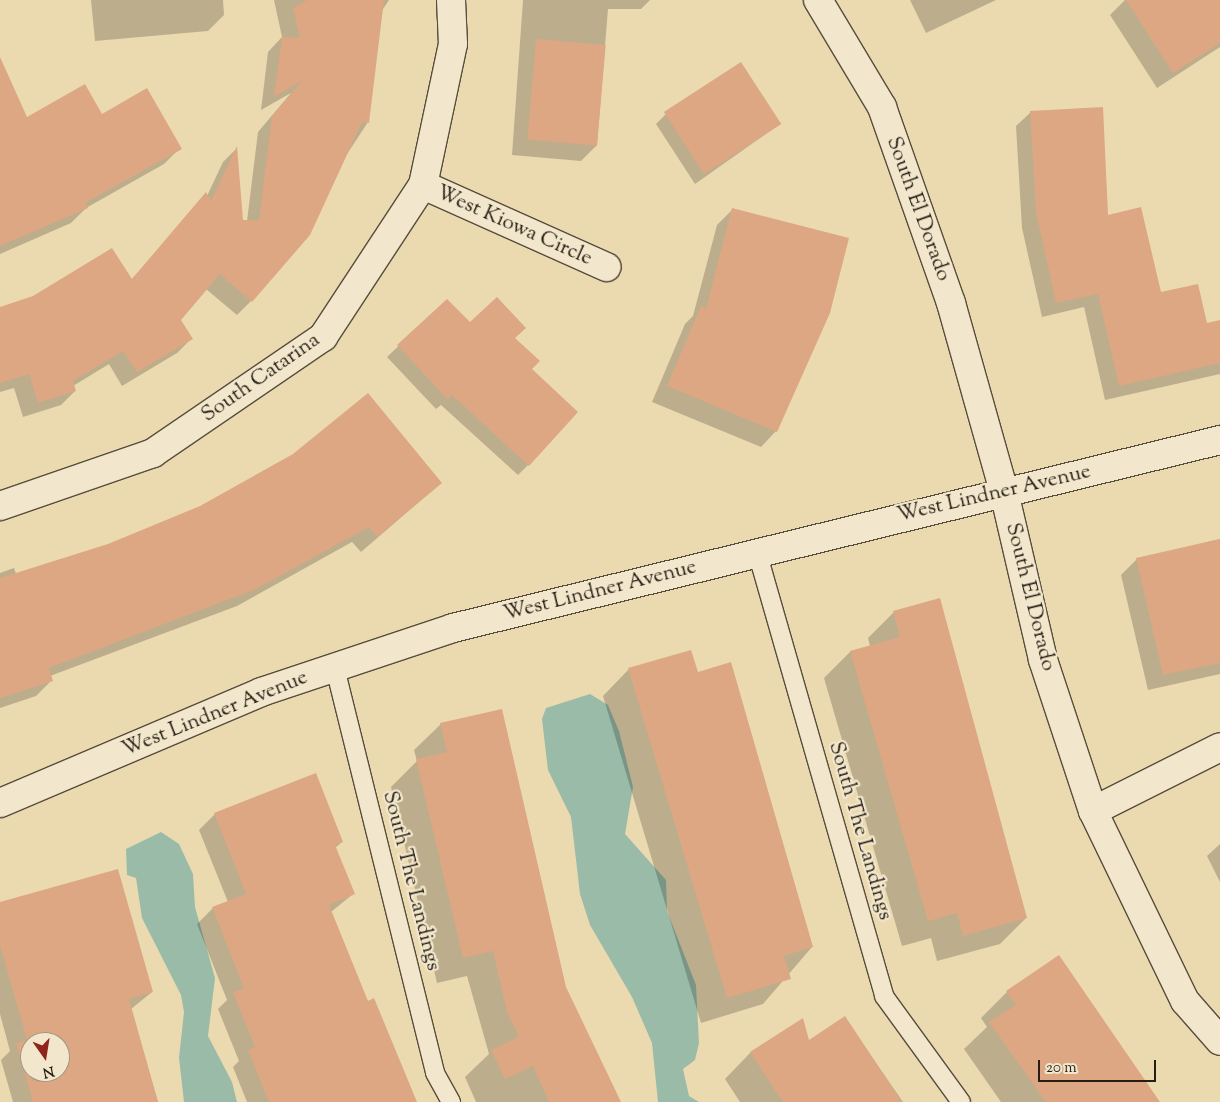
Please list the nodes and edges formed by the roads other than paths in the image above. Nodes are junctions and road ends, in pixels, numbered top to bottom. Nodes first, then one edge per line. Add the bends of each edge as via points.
1 (451, 0) edge
2 (818, 0) edge
3 (423, 185) junction
4 (606, 268) dead end
5 (1220, 440) edge
6 (1004, 492) junction
7 (0, 506) edge
8 (757, 552) junction
9 (335, 668) junction
10 (1220, 747) edge
11 (0, 803) edge
12 (1093, 811) junction
13 (1220, 1041) edge
14 (451, 1102) edge
15 (961, 1102) edge

1 - 3 street, South Catarina via 453,44
2 - 6 street, South El Dorado via 882,107 951,303
3 - 4 street, West Kiowa Circle
3 - 7 street, South Catarina via 323,337 152,453
5 - 6 street, West Lindner Avenue
6 - 8 street, West Lindner Avenue
6 - 12 street, South El Dorado via 1043,660
8 - 9 street, West Lindner Avenue via 453,628
8 - 15 lane, South The Landings via 884,996
9 - 11 street, West Lindner Avenue via 261,692
9 - 14 lane, South The Landings via 435,1073
10 - 12 street
12 - 13 street, South El Dorado via 1185,1001

